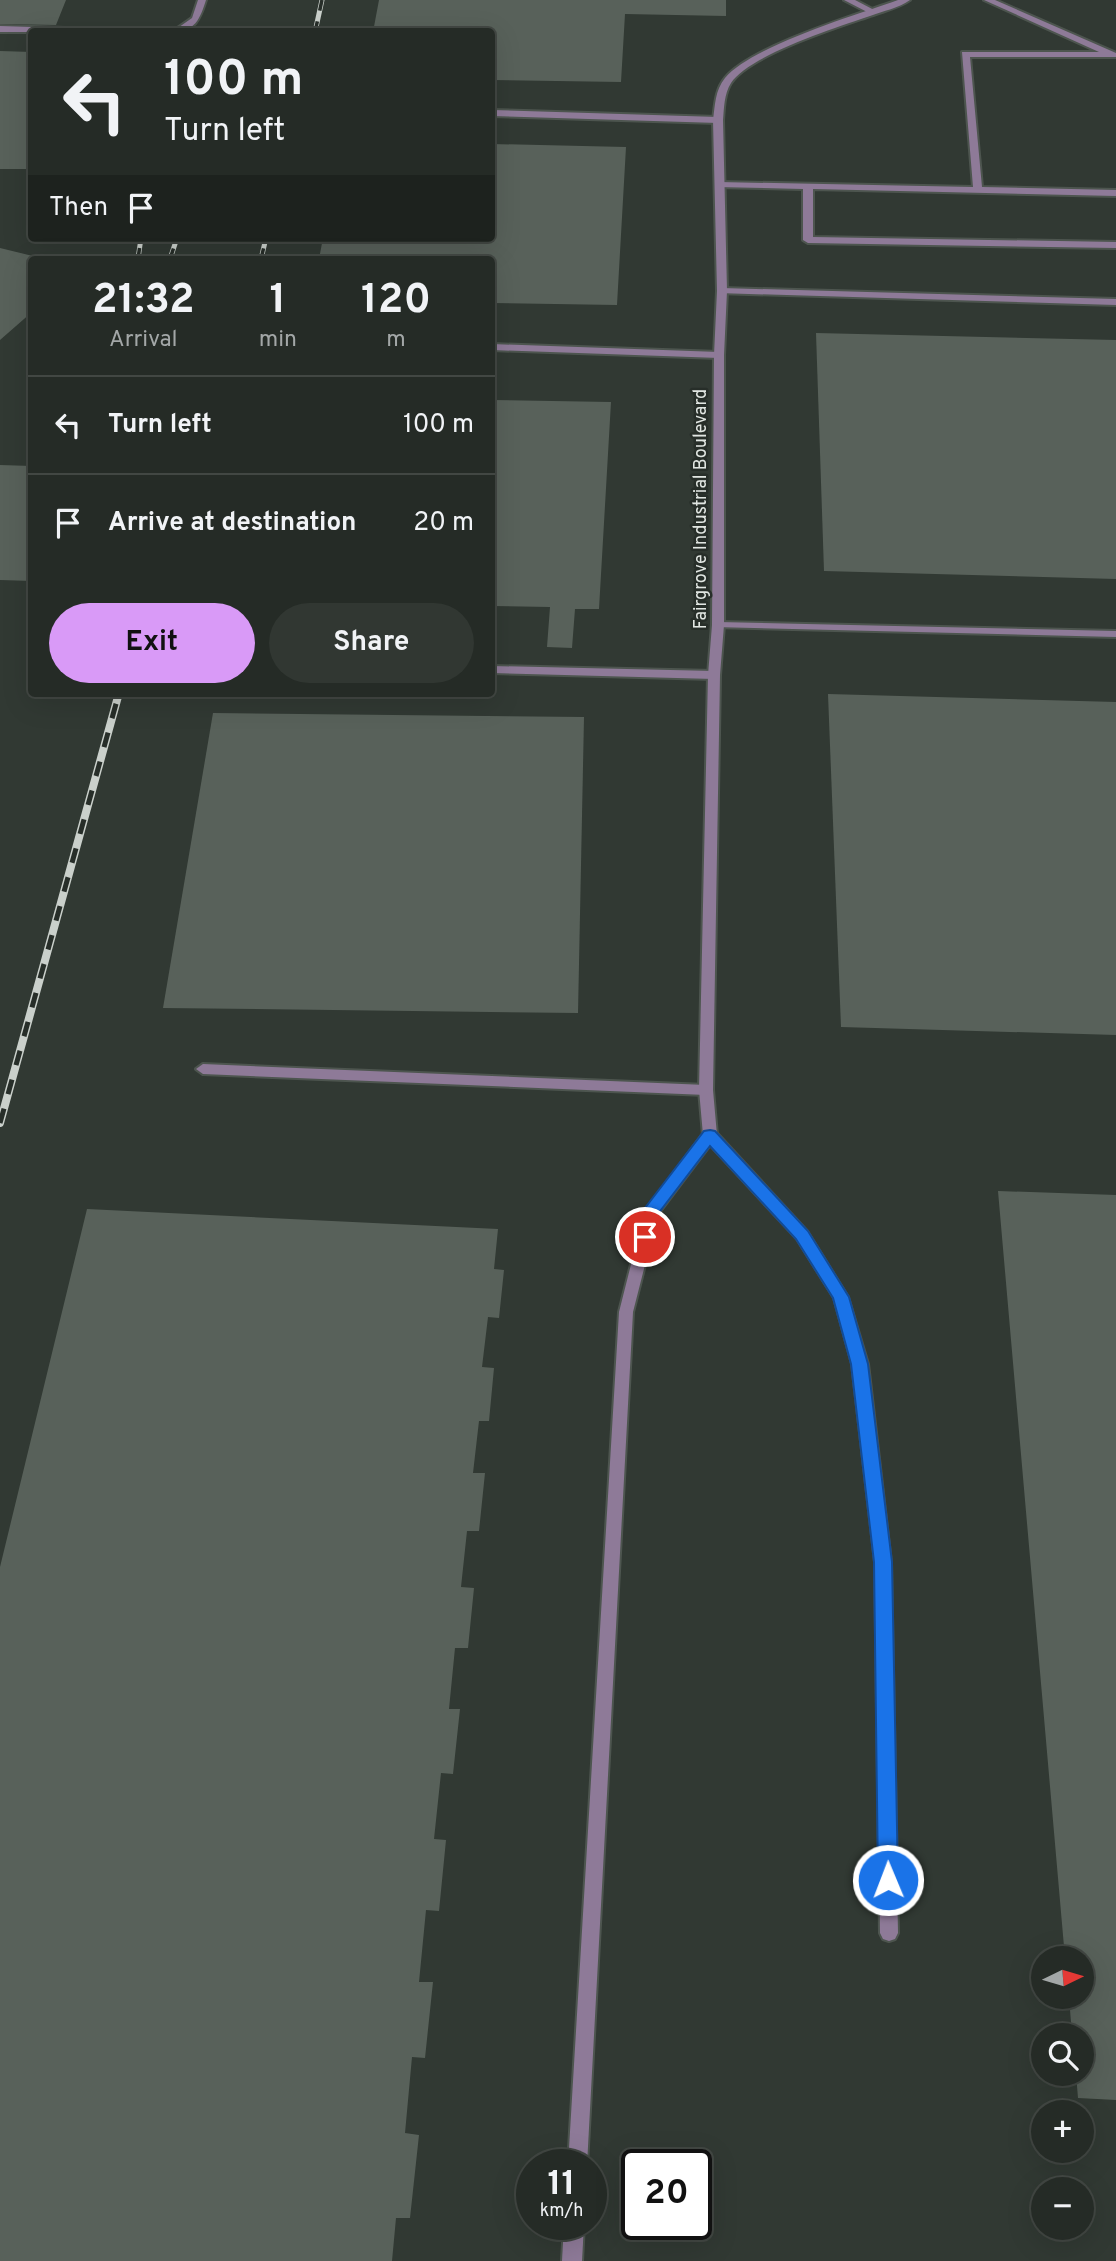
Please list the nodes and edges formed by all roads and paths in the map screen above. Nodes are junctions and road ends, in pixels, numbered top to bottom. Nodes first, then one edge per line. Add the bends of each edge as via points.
1 (202, 0) edge
2 (848, 0) edge
3 (906, 0) edge
4 (988, 0) edge
5 (874, 12) junction
6 (182, 28) edge
7 (0, 29) edge
8 (28, 30) edge
9 (1115, 56) edge
10 (495, 113) edge
11 (718, 120) junction
12 (719, 185) junction
13 (808, 186) junction
14 (978, 190) junction
15 (1116, 193) edge
16 (1116, 245) edge
17 (722, 291) junction
18 (1116, 302) edge
19 (495, 347) edge
20 (719, 355) junction
21 (718, 625) junction
22 (1116, 634) edge
23 (495, 669) edge
24 (714, 675) junction
25 (203, 1069) dead end
26 (706, 1090) junction
27 (710, 1135) junction
28 (889, 1933) dead end
29 (578, 2149) edge
30 (573, 2240) edge
31 (572, 2261) edge

1 - 6 street via 196,19
2 - 5 street
3 - 5 street, Fairgrove Industrial Boulevard
4 - 9 street
5 - 11 street, Fairgrove Industrial Boulevard via 743,67 728,79
7 - 8 street
9 - 14 street via 965,54
10 - 11 street
11 - 12 street, Fairgrove Industrial Boulevard
12 - 13 street
12 - 17 street, Fairgrove Industrial Boulevard
13 - 14 street
13 - 16 street via 808,240
14 - 15 street
17 - 18 street
17 - 20 street, Fairgrove Industrial Boulevard
19 - 20 street
20 - 21 street, Fairgrove Industrial Boulevard
21 - 22 street
21 - 24 street, Fairgrove Industrial Boulevard
23 - 24 street
24 - 26 street, Fairgrove Industrial Boulevard
25 - 26 street
26 - 27 street, Fairgrove Industrial Boulevard
27 - 28 street via 802,1235 841,1297 860,1364 883,1562
27 - 29 street via 651,1213 626,1312
30 - 31 street

